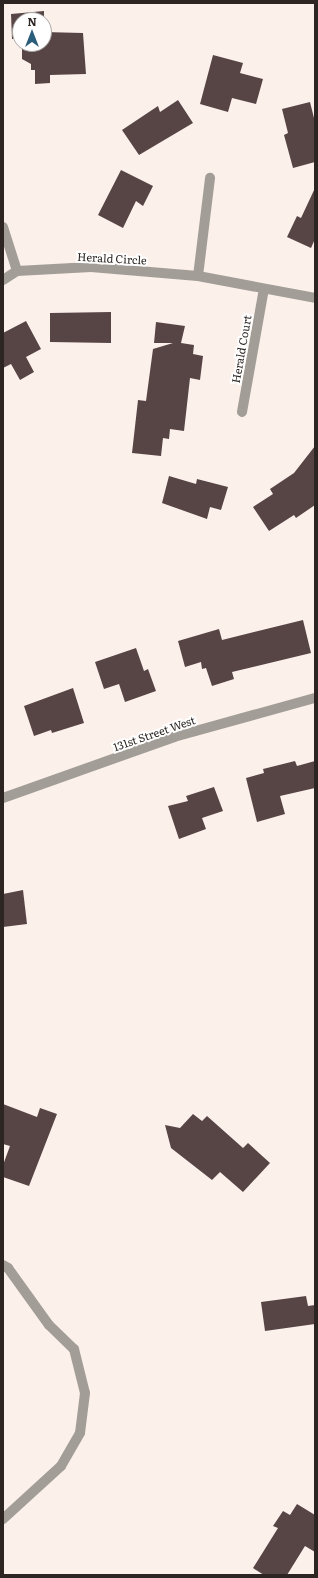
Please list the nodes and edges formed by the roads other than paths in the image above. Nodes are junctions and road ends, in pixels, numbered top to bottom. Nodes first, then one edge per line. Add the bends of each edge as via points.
1 (210, 178) dead end
2 (3, 227) edge
3 (17, 272) junction
4 (198, 276) junction
5 (3, 280) edge
6 (264, 289) junction
7 (315, 298) edge
8 (242, 412) dead end
9 (315, 698) edge
10 (3, 798) edge
11 (3, 1265) edge
12 (3, 1518) edge

1 - 4 street
2 - 3 street
3 - 4 street, Herald Circle via 91,267
3 - 5 street, Herald Circle
4 - 6 street, Herald Circle
6 - 7 street, Herald Circle
6 - 8 street, Herald Court
9 - 10 street, 131st Street West via 174,736
11 - 12 street via 8,1268 49,1325 74,1349 84,1393 80,1433 61,1466

